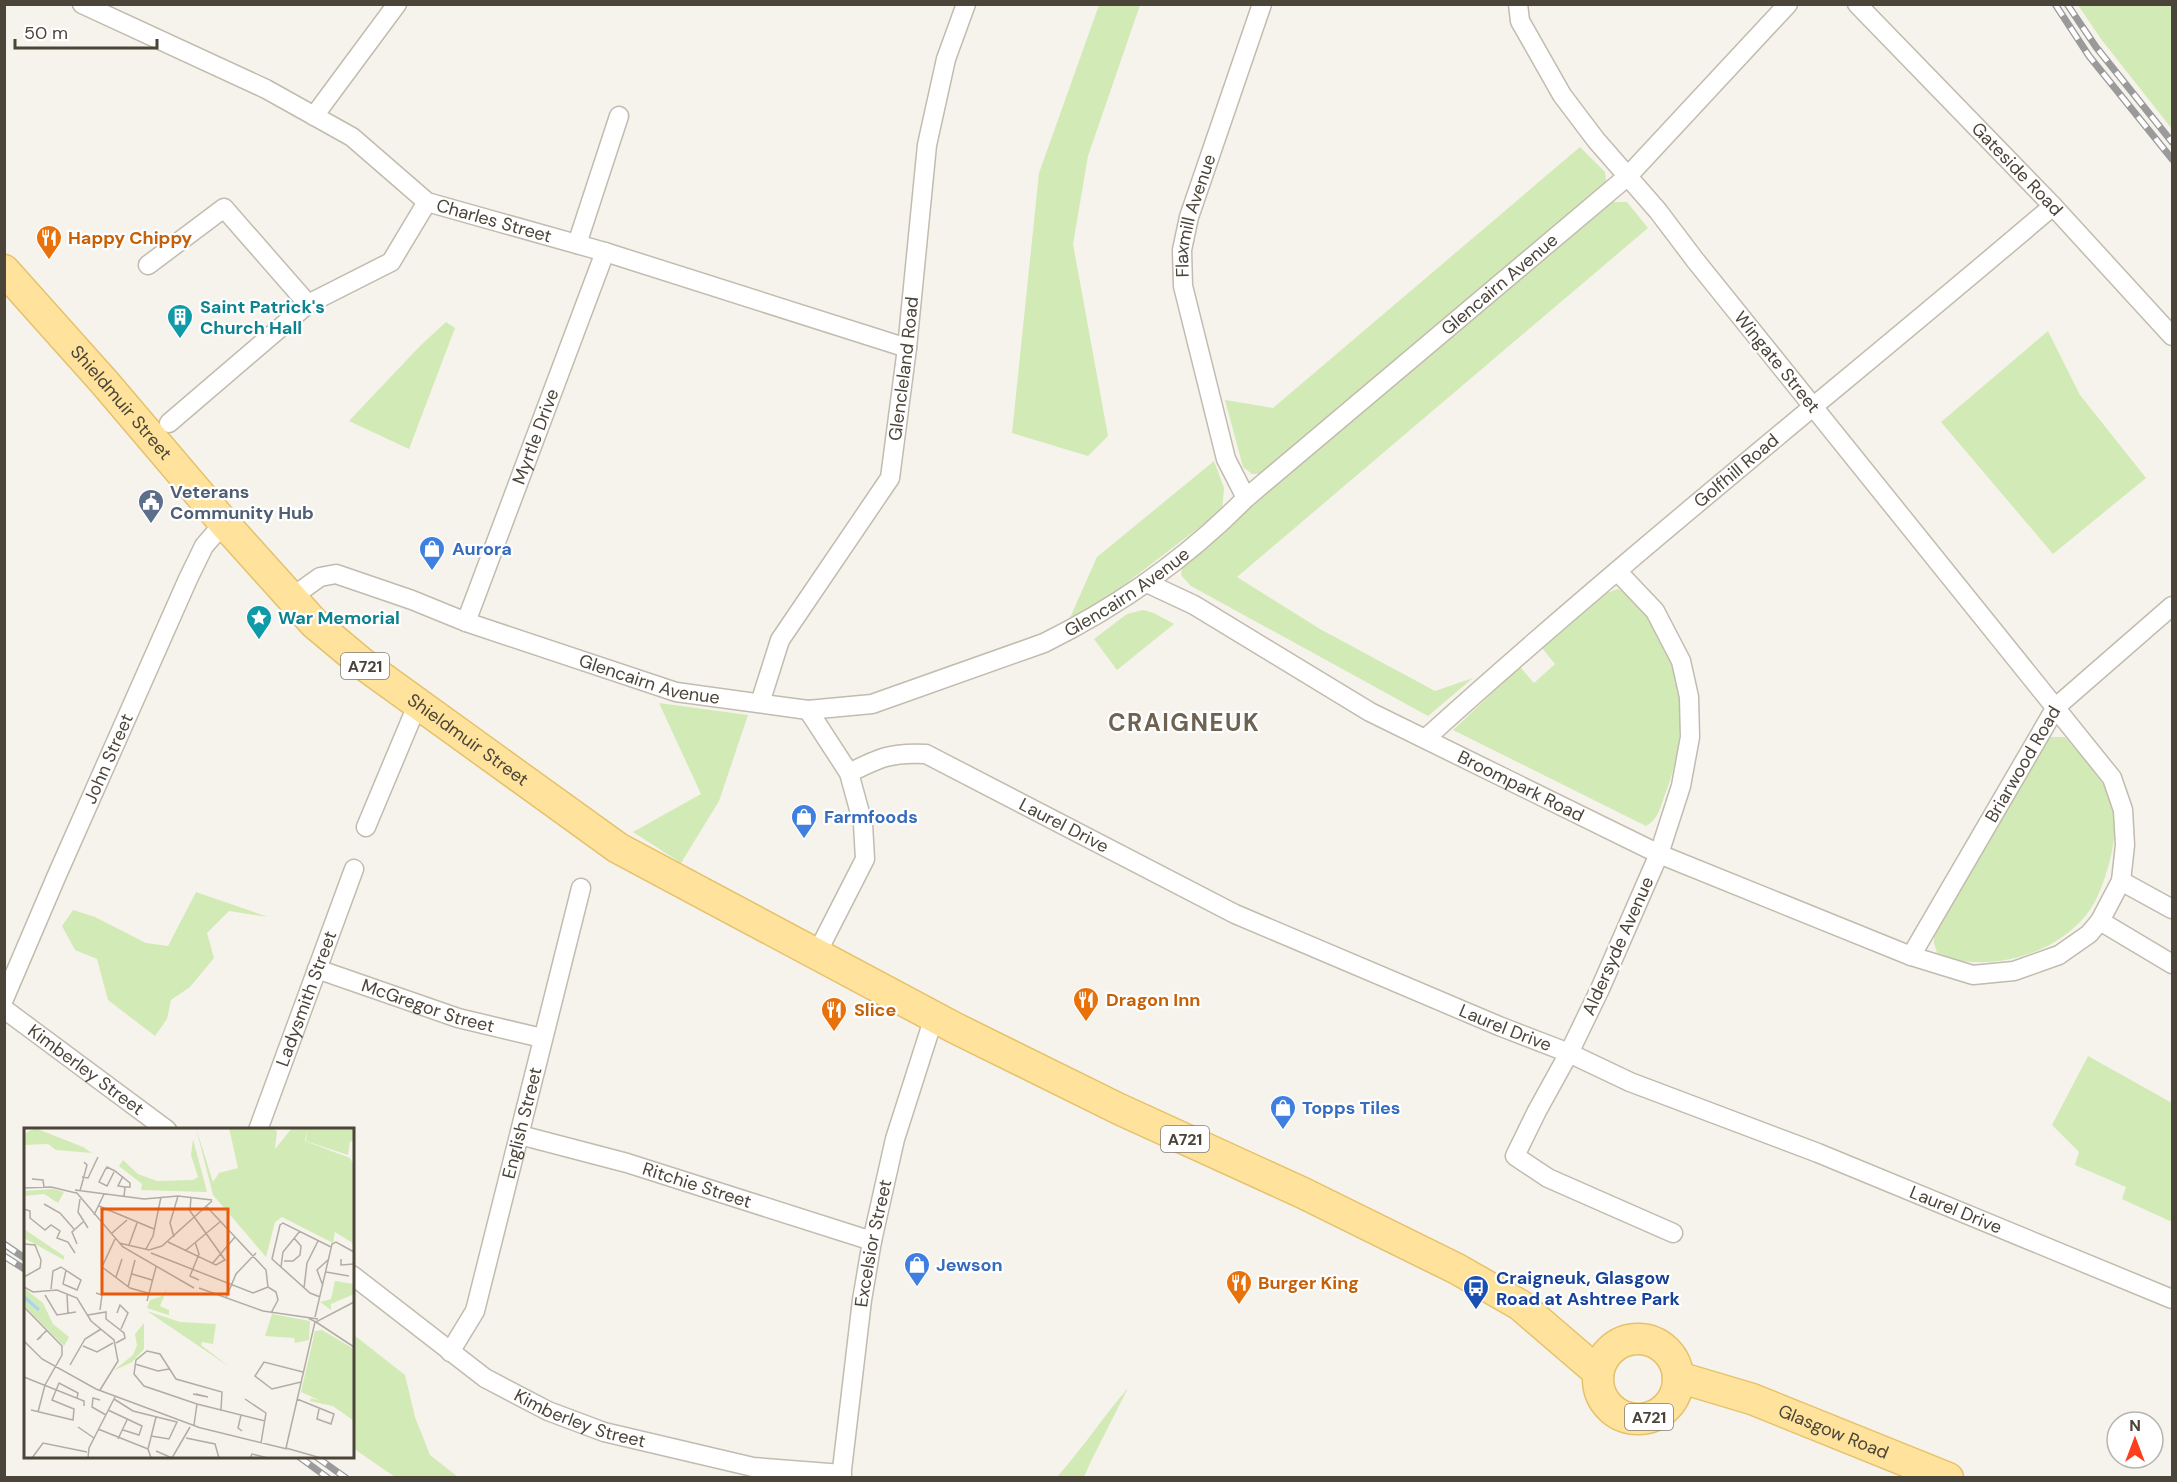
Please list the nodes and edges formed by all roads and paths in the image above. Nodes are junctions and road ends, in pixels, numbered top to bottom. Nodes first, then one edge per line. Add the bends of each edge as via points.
1 (82, 4) edge
2 (397, 4) edge
3 (966, 4) edge
4 (1262, 4) edge
5 (1518, 4) edge
6 (1788, 4) edge
7 (1857, 4) edge
8 (314, 116) junction
9 (619, 116) dead end
10 (1628, 176) junction
11 (427, 202) junction
12 (2053, 206) junction
13 (577, 244) junction
14 (606, 252) junction
15 (148, 265) dead end
16 (4, 270) edge
17 (308, 304) junction
18 (2172, 336) edge
19 (907, 348) junction
20 (1812, 406) junction
21 (168, 423) dead end
22 (1246, 498) junction
23 (224, 522) junction
24 (1617, 571) junction
25 (1148, 583) junction
26 (292, 597) junction
27 (2172, 606) edge
28 (466, 622) junction
29 (760, 703) junction
30 (418, 704) junction
31 (2056, 707) junction
32 (808, 710) junction
33 (1425, 739) junction
34 (849, 773) junction
35 (366, 827) dead end
36 (1659, 854) junction
37 (354, 869) dead end
38 (2121, 881) junction
39 (581, 888) dead end
40 (2172, 909) edge
41 (2100, 921) junction
42 (817, 953) junction
43 (1911, 956) junction
44 (2172, 964) edge
45 (317, 969) junction
46 (4, 999) edge
47 (4, 1009) edge
48 (934, 1017) junction
49 (542, 1038) junction
50 (1569, 1053) junction
51 (164, 1128) edge
52 (259, 1128) edge
53 (520, 1135) junction
54 (1673, 1233) dead end
55 (872, 1241) junction
56 (354, 1277) edge
57 (2172, 1299) edge
58 (450, 1352) junction
59 (1603, 1363) junction
60 (1675, 1389) junction
61 (841, 1476) edge
62 (1948, 1478) edge

1 - 8 street, Charles Street via 266,89
2 - 8 street
3 - 19 street, Glencleland Road via 946,59 927,145
4 - 22 street, Flaxmill Avenue via 1189,217 1182,250 1184,286 1226,459
5 - 10 street, Wingate Street via 1520,21 1562,95
6 - 10 street, Glencairn Avenue
7 - 12 street, Gateside Road
8 - 11 street, Charles Street via 352,137
9 - 13 street
10 - 20 street, Wingate Street
10 - 22 street, Glencairn Avenue
11 - 13 street, Charles Street
11 - 17 street via 391,262
12 - 18 street, Gateside Road
12 - 20 street, Golfhill Road
13 - 14 street, Charles Street
14 - 19 street, Charles Street
14 - 28 street, Myrtle Drive
15 - 17 street via 224,208
16 - 23 main road, Shieldmuir Street / A721
17 - 21 street
19 - 29 street, Glencleland Road via 890,478 780,640
20 - 24 street, Golfhill Road
20 - 31 street, Wingate Street
22 - 25 street, Glencairn Avenue
23 - 26 main road, Shieldmuir Street / A721
23 - 46 street, John Street via 204,546 188,579
24 - 33 street, Golfhill Road
24 - 36 street, Aldersyde Avenue via 1655,611 1681,661 1689,698 1689,737 1681,786
25 - 32 street, Glencairn Avenue via 1044,643 872,704
25 - 33 street, Broompark Road via 1194,605 1370,712
26 - 28 street, Glencairn Avenue via 320,577 336,574
26 - 30 main road, Shieldmuir Street / A721 via 314,623
27 - 31 street, Briarwood Road
28 - 29 street, Glencairn Avenue via 676,692
29 - 32 street, Glencairn Avenue
30 - 35 street
30 - 42 main road, Shieldmuir Street / A721 via 618,848
31 - 38 street, Wingate Street via 2112,778 2123,810
31 - 43 street, Briarwood Road
32 - 34 street
33 - 36 street, Broompark Road
34 - 42 street via 863,824 865,859
34 - 50 street, Laurel Drive via 883,756 926,754 1235,914
36 - 43 street, Broompark Road
36 - 50 street, Aldersyde Avenue
37 - 45 street, Ladysmith Street
38 - 40 street
38 - 41 street, Broompark Road
39 - 49 street, English Street
41 - 43 street, Broompark Road via 2059,955 2014,971 1973,975
41 - 44 street
42 - 48 main road, A721
45 - 49 street, McGregor Street via 458,1018
45 - 52 street, Ladysmith Street
47 - 51 street, Kimberley Street
48 - 55 street, Excelsior Street via 895,1139
48 - 59 main road, A721 via 1456,1269 1520,1305 1549,1330
49 - 53 street, English Street
50 - 54 street, Aldersyde Avenue via 1515,1156 1548,1178
50 - 57 street, Laurel Drive via 1630,1082 1818,1153
53 - 55 street, Ritchie Street via 627,1163
53 - 58 street, English Street via 474,1311
55 - 61 street, Excelsior Street
56 - 58 street, Kimberley Street
58 - 61 street, Kimberley Street via 485,1378 548,1411 603,1432 753,1467
59 - 60 main road via 1616,1346 1626,1341 1650,1341 1670,1355 1675,1365
59 - 60 main road, A721 via 1598,1383 1601,1394 1607,1404 1626,1417 1651,1417 1663,1410
60 - 62 main road, Glasgow Road via 1752,1400

